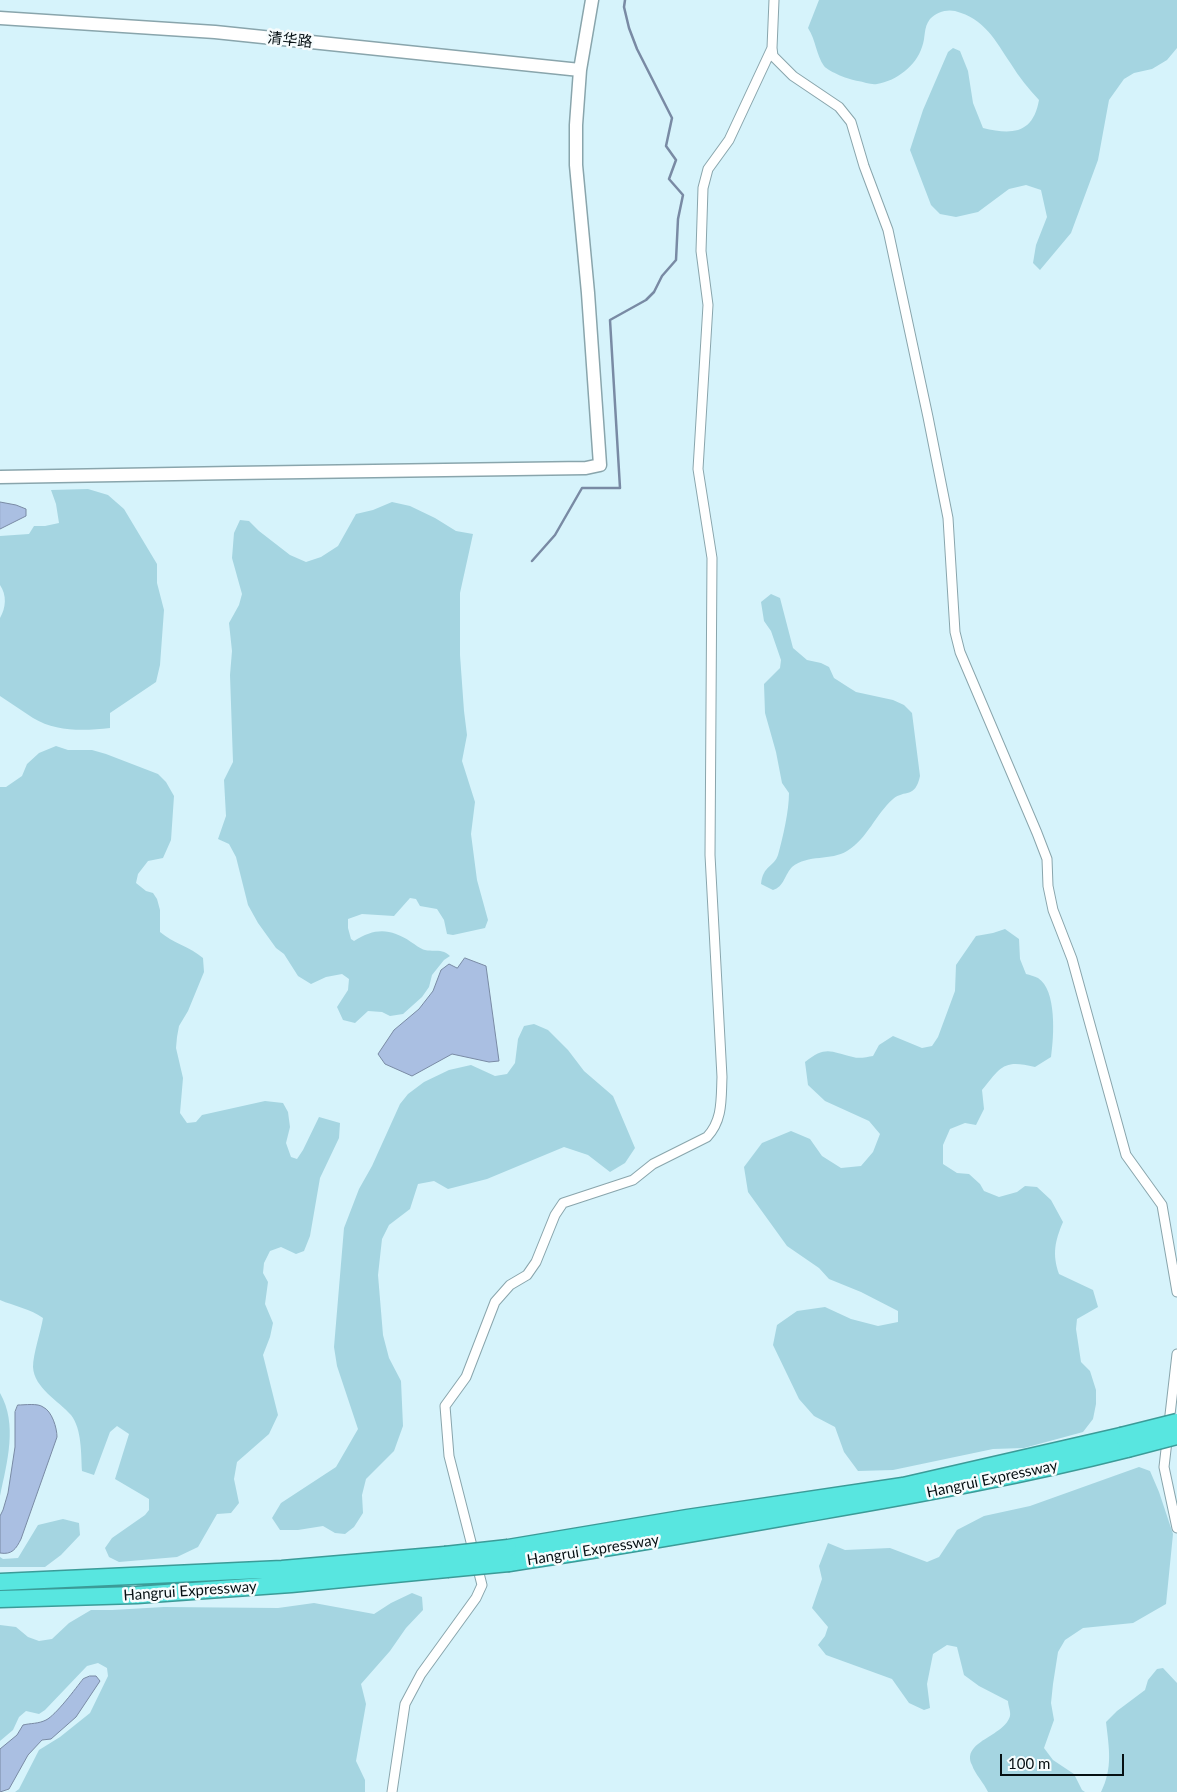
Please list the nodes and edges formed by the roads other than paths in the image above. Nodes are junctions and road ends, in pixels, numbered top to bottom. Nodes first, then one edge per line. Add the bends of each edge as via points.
1 (592, 0) edge
2 (774, 0) edge
3 (0, 18) edge
4 (772, 48) junction
5 (580, 70) junction
6 (0, 478) edge
7 (1177, 1292) edge
8 (1177, 1354) edge
9 (1177, 1422) edge
10 (1177, 1436) edge
11 (1124, 1442) junction
12 (1177, 1528) edge
13 (446, 1562) junction
14 (0, 1582) edge
15 (0, 1599) edge
16 (392, 1792) edge

1 - 5 street
2 - 4 street
3 - 5 street, 清华路 via 215,32
4 - 7 street via 773,56 793,76 839,107 852,122 864,166 888,230 948,518 955,632 960,652 1047,859 1048,886 1054,910 1072,959 1126,1155 1162,1205
4 - 16 street via 729,140 708,169 703,188 701,252 708,305 698,469 712,558 710,855 722,1077 719,1119 707,1137 653,1164 633,1180 563,1202 536,1262 527,1275 510,1285 495,1302 466,1376 445,1411 449,1456 482,1585 421,1674 405,1704
5 - 6 street via 576,165 600,465 586,468
8 - 12 street via 1164,1467
9 - 11 highway, Hangrui Expressway, bridge
10 - 11 highway, Hangrui Expressway, bridge
11 - 13 highway, Hangrui Expressway, bridge via 903,1486 687,1518 509,1555
13 - 14 highway, Hangrui Expressway
13 - 15 highway, Hangrui Expressway via 291,1584 136,1595

